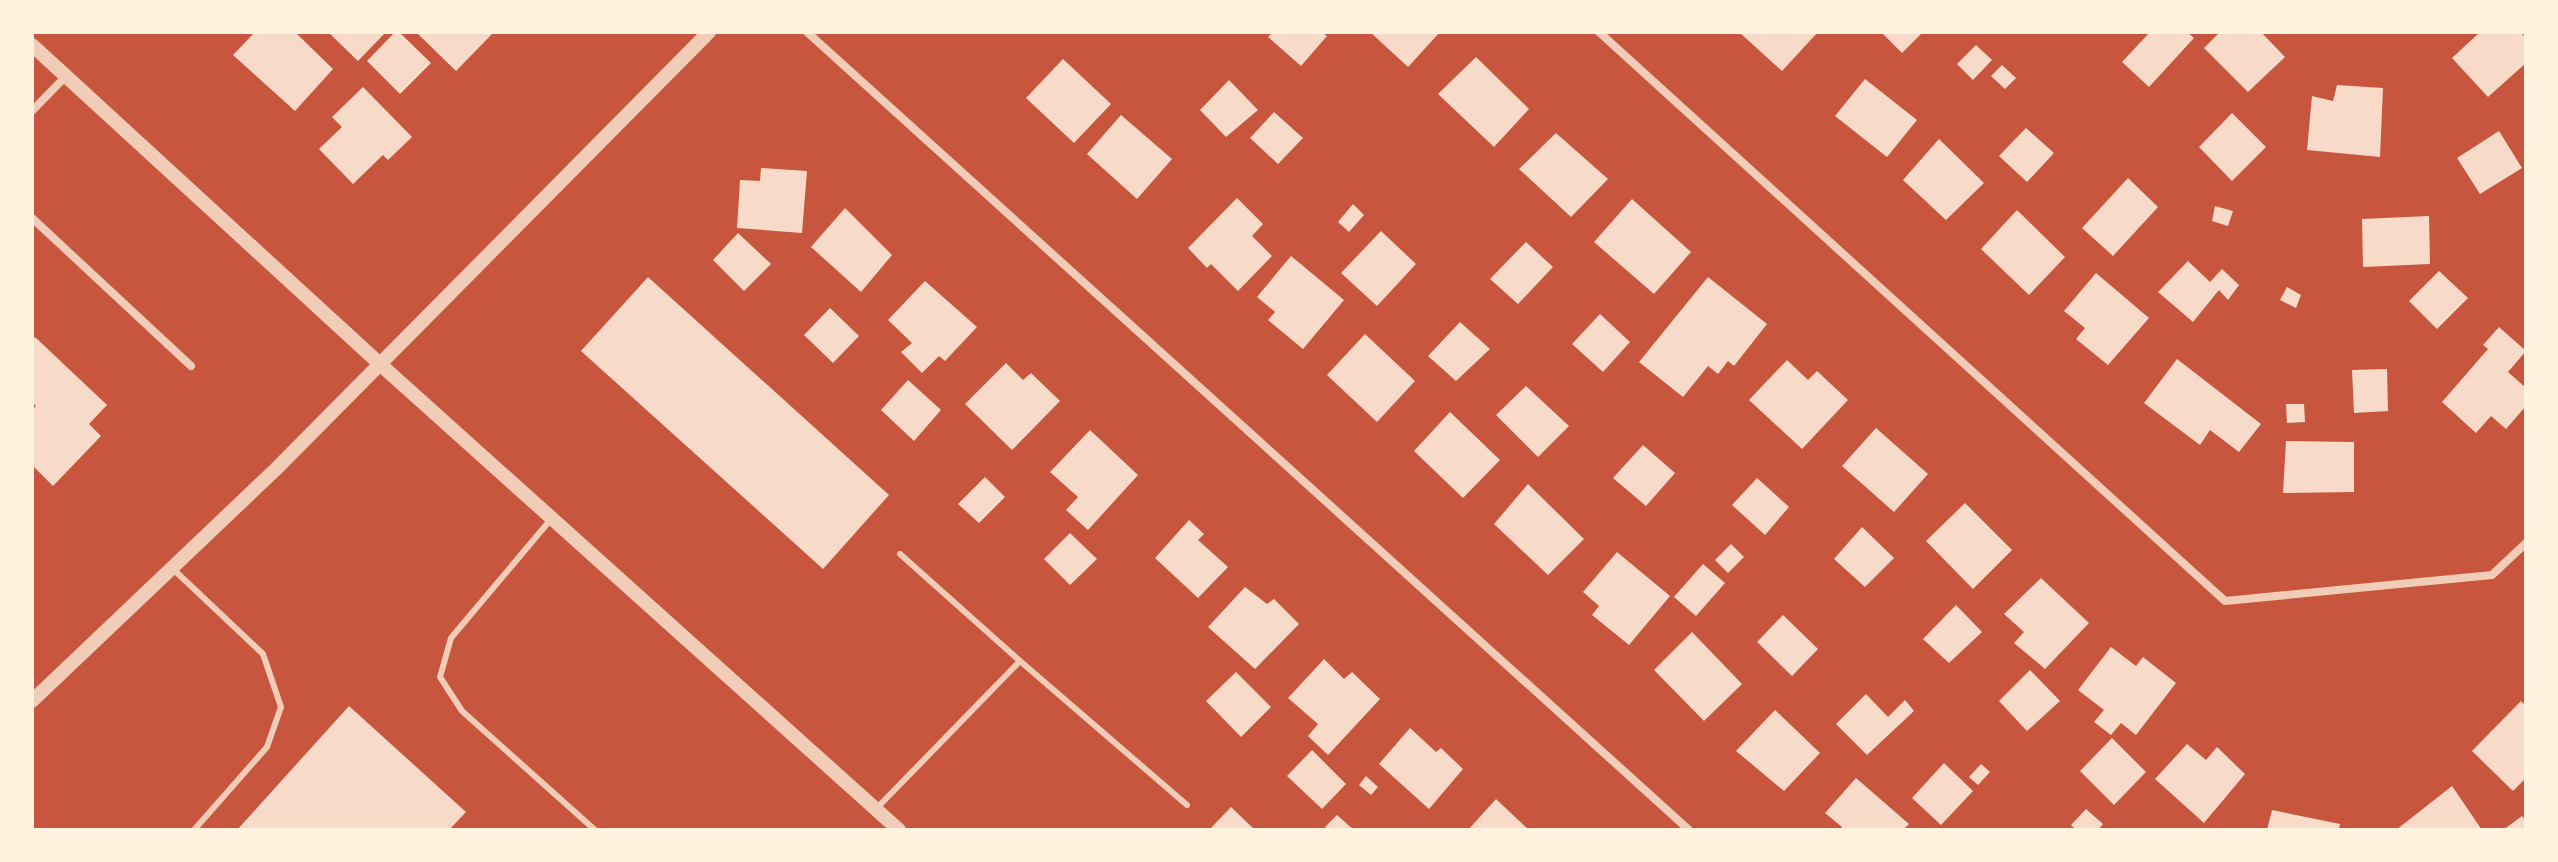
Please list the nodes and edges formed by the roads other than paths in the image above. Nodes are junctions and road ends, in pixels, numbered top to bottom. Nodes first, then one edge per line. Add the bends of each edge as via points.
1 (709, 32) edge
2 (807, 32) edge
3 (1599, 32) edge
4 (32, 45) edge
5 (66, 76) junction
6 (32, 111) edge
7 (32, 218) edge
8 (381, 365) junction
9 (191, 366) dead end
10 (552, 518) junction
11 (2526, 543) edge
12 (900, 554) dead end
13 (173, 568) junction
14 (1020, 661) junction
15 (32, 701) edge
16 (1187, 805) dead end
17 (876, 809) junction
18 (194, 830) edge
19 (595, 830) edge
20 (899, 830) edge
21 (1689, 830) edge

1 - 8 street
2 - 21 street
3 - 11 street via 2225,601 2492,575
4 - 5 street
5 - 6 street
5 - 8 street
7 - 9 street
8 - 10 street
8 - 13 street
10 - 17 street
10 - 19 lane via 451,638 440,677 462,711
12 - 14 lane
13 - 15 street
13 - 18 lane via 263,654 281,707 267,747
14 - 16 lane
14 - 17 lane
17 - 20 street

